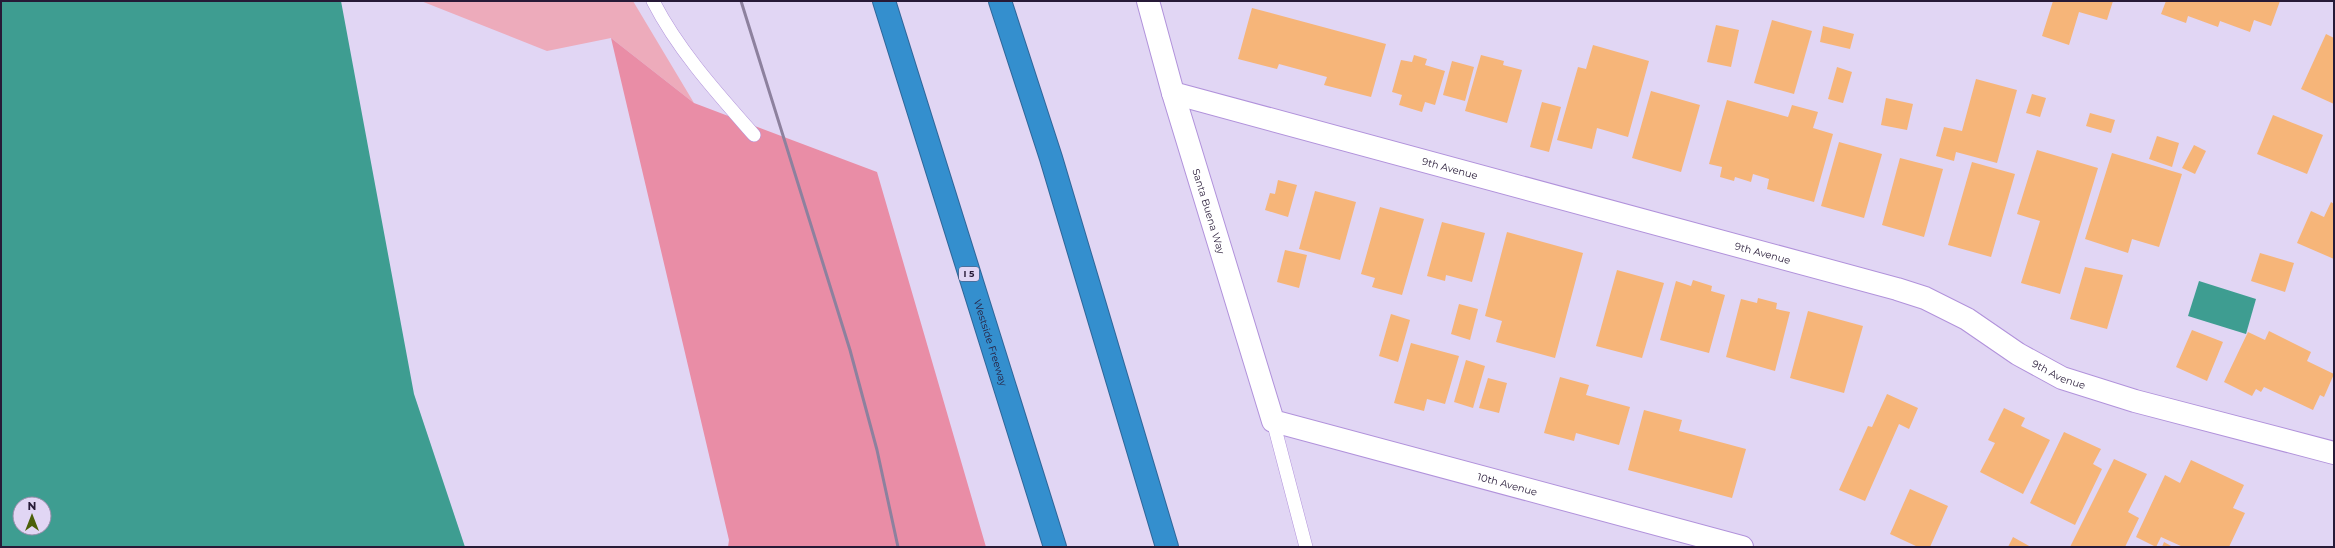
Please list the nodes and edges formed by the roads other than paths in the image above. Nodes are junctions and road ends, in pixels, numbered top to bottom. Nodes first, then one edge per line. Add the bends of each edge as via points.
1 (653, 1) edge
2 (884, 1) edge
3 (1000, 1) edge
4 (1148, 1) edge
5 (1173, 93) junction
6 (754, 134) dead end
7 (1273, 421) junction
8 (2334, 453) edge
9 (1055, 547) edge
10 (1167, 547) edge
11 (1306, 547) edge
12 (1742, 547) edge

1 - 6 lane via 662,19 714,90
2 - 9 highway, Westside Freeway / I 5
3 - 10 highway via 1051,158
4 - 5 street, Santa Buena Way
5 - 7 street, Santa Buena Way
5 - 8 street, 9th Avenue via 1897,289 1925,298 1967,318 2018,354 2062,378 2135,401
7 - 11 lane
7 - 12 street, 10th Avenue

